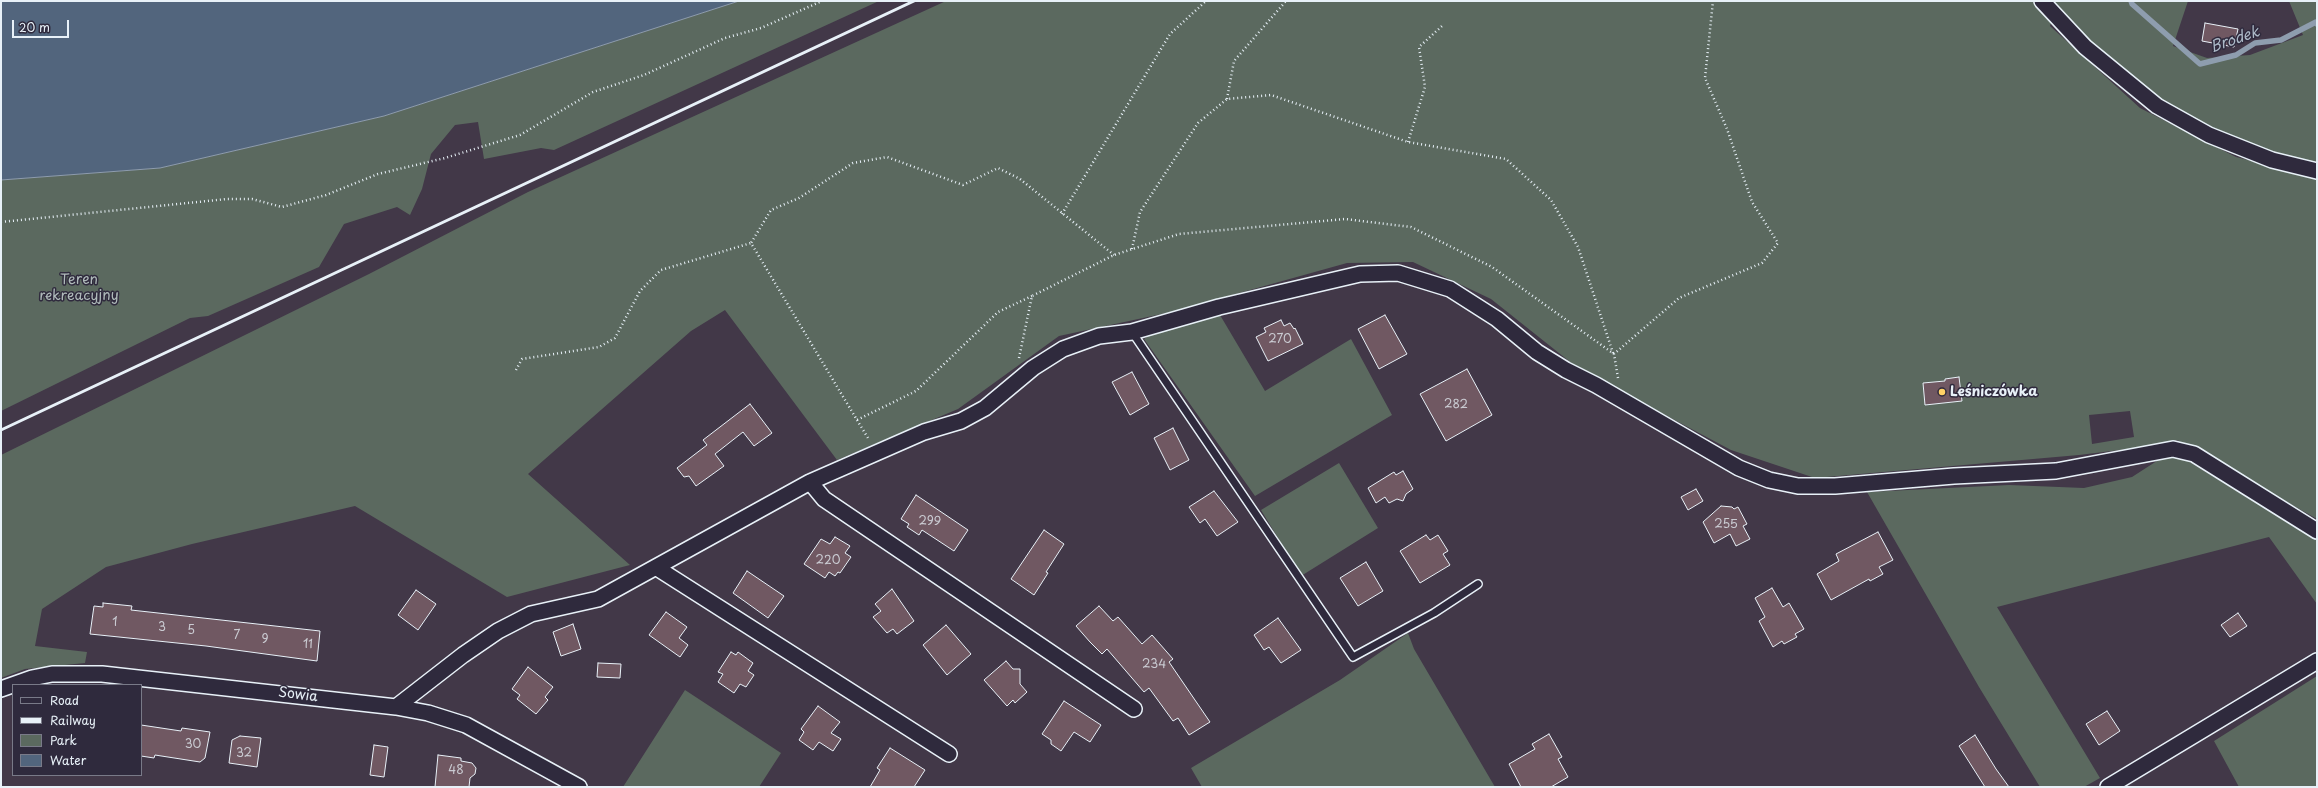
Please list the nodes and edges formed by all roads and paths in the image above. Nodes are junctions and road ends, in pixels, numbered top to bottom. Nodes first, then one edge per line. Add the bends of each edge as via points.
1 (822, 1) edge
2 (1206, 1) edge
3 (1286, 1) edge
4 (1713, 1) edge
5 (2042, 1) edge
6 (1442, 26) dead end
7 (1227, 99) junction
8 (1408, 142) junction
9 (2317, 171) edge
10 (1062, 214) junction
11 (1, 222) edge
12 (751, 244) junction
13 (1132, 250) dead end
14 (1032, 296) junction
15 (1132, 332) junction
16 (1614, 354) junction
17 (516, 370) dead end
18 (1013, 386) junction
19 (1621, 400) junction
20 (857, 420) junction
21 (876, 452) junction
22 (810, 482) junction
23 (2317, 531) edge
24 (657, 568) junction
25 (1478, 584) dead end
26 (2317, 661) edge
27 (12, 684) edge
28 (13, 684) edge
29 (1, 688) edge
30 (396, 707) junction
31 (1134, 709) dead end
32 (949, 754) dead end
33 (579, 787) edge
34 (2108, 787) edge

1 - 11 path via 761,28 718,41 644,75 593,92 520,135 445,158 378,174 326,195 282,207 252,199 227,199
2 - 10 path via 1170,34
3 - 7 path via 1234,62
4 - 16 path via 1705,78 1727,130 1752,202 1778,244 1762,263 1679,298
5 - 9 street via 2085,47 2157,106 2209,135 2272,160
6 - 8 path via 1420,47 1425,88
7 - 8 path via 1271,95
7 - 13 path via 1198,123 1140,212
8 - 16 path via 1506,159 1551,200 1578,247
10 - 12 path via 1020,179 998,168 964,184 887,157 853,163 799,198 771,210
10 - 14 path via 1114,255
12 - 17 path via 661,270 640,291 615,338 599,347 522,358
12 - 20 path
14 - 18 path
14 - 20 path via 998,312 916,391
15 - 18 street via 1099,336 1063,349 1033,368
15 - 19 street via 1336,278 1360,274 1398,273 1450,289 1497,319 1537,352
15 - 25 lane via 1353,657 1434,613
16 - 19 path
18 - 21 street via 985,408 961,421 924,432
19 - 23 street via 1739,468 1769,480 1798,486 1835,486 2056,471 2173,449 2194,454
20 - 21 path
21 - 22 street
22 - 24 street
22 - 31 street via 824,499
24 - 30 street via 598,599 531,614 498,631
24 - 32 street
26 - 34 street
27 - 29 street, Sowia
28 - 30 street, Sowia via 52,674 76,672
30 - 33 street, Sowia via 428,713 466,725

